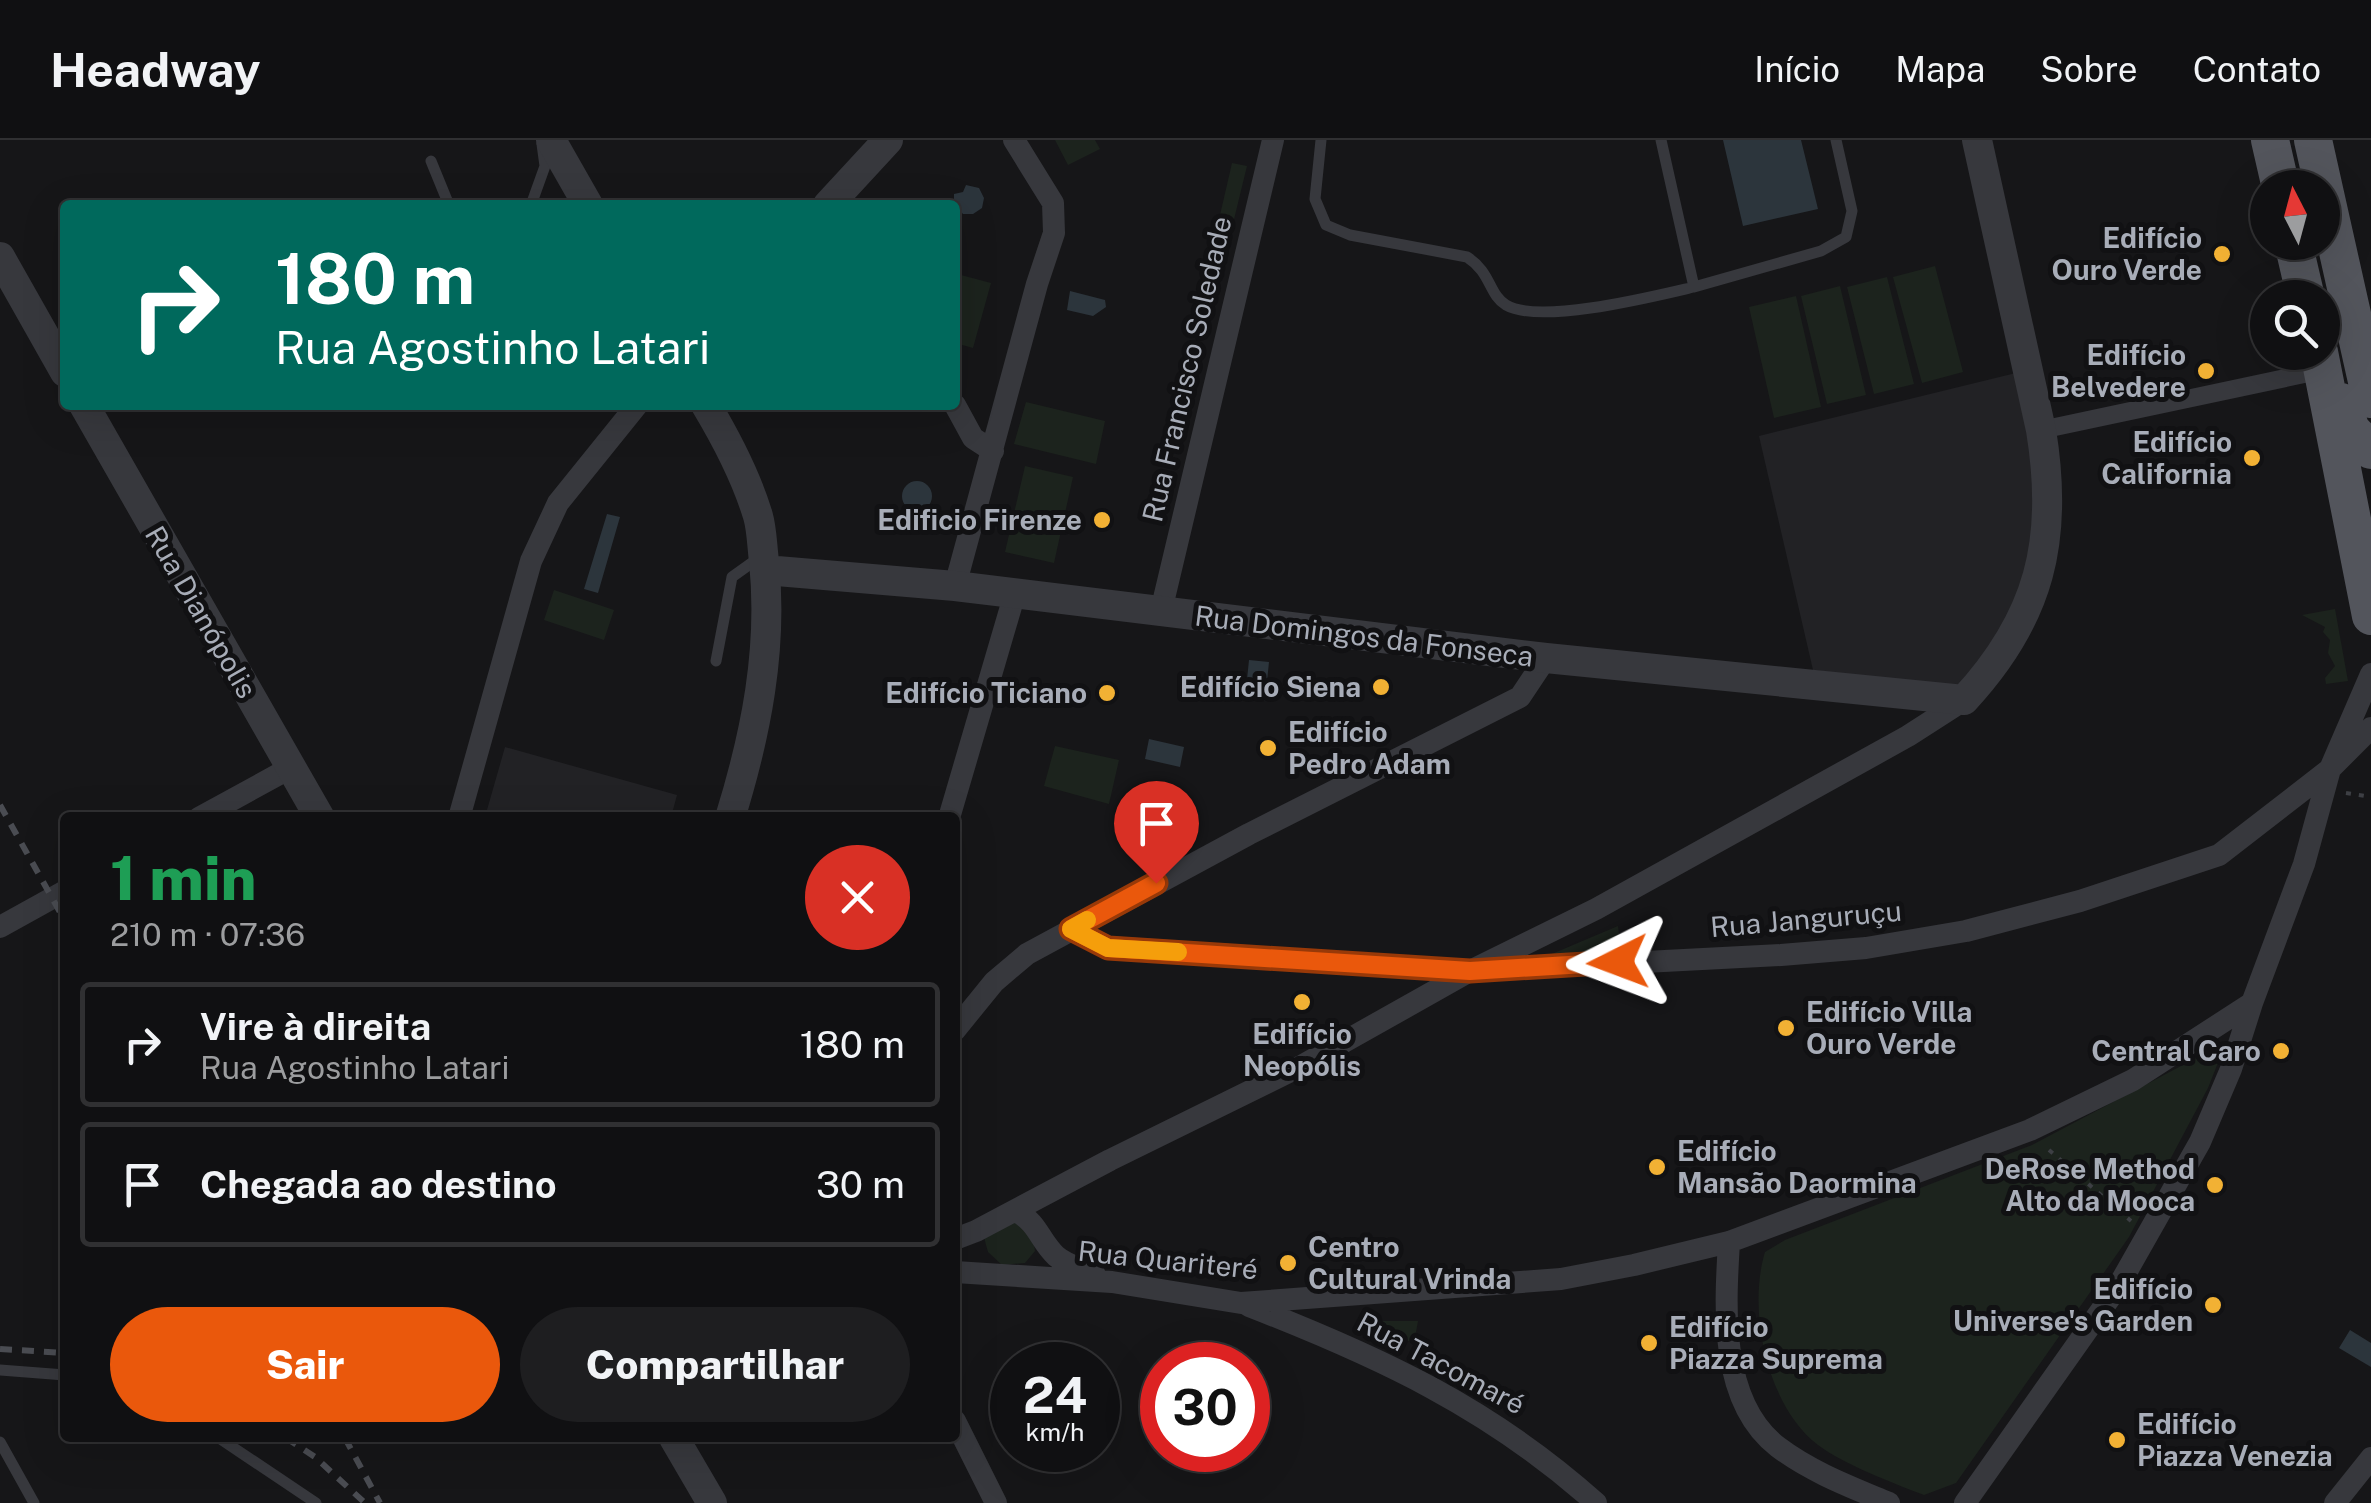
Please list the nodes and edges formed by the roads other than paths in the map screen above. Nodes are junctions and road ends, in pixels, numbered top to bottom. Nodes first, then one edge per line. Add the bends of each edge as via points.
1 (542, 140) edge
2 (551, 140) edge
3 (888, 140) edge
4 (1014, 140) edge
5 (1272, 140) edge
6 (1320, 140) edge
7 (1661, 140) edge
8 (1836, 140) edge
9 (1977, 140) edge
10 (2270, 140) edge
11 (431, 161) dead end
12 (2300, 166) edge
13 (448, 200) edge
14 (532, 200) edge
15 (585, 200) edge
16 (837, 200) edge
17 (0, 257) edge
18 (2338, 260) edge
19 (1694, 287) junction
20 (2367, 358) edge
21 (60, 363) edge
22 (2257, 370) edge
23 (2324, 370) edge
24 (2335, 370) edge
25 (2371, 399) edge
26 (87, 410) edge
27 (632, 410) edge
28 (709, 410) edge
29 (958, 410) edge
30 (2042, 430) junction
31 (993, 450) junction
32 (2371, 450) edge
33 (764, 562) junction
34 (955, 586) junction
35 (1015, 593) junction
36 (1161, 611) junction
37 (2371, 616) edge
38 (1546, 658) junction
39 (716, 661) dead end
40 (2371, 674) edge
41 (1964, 700) junction
42 (2371, 728) edge
43 (290, 768) junction
44 (2328, 779) junction
45 (2278, 810) junction
46 (210, 812) edge
47 (316, 812) edge
48 (461, 812) edge
49 (732, 812) edge
50 (952, 812) edge
51 (2315, 824) junction
52 (60, 894) edge
53 (0, 926) edge
54 (1071, 929) junction
55 (1470, 971) junction
56 (2252, 1002) junction
57 (960, 1024) edge
58 (1016, 1211) junction
59 (966, 1235) edge
60 (1729, 1242) junction
61 (960, 1272) edge
62 (1001, 1274) junction
63 (1112, 1282) junction
64 (1241, 1303) junction
65 (0, 1370) edge
66 (60, 1376) edge
67 (960, 1430) edge
68 (0, 1442) edge
69 (224, 1442) edge
70 (676, 1442) edge
71 (2371, 1458) edge
72 (34, 1503) edge
73 (316, 1503) edge
74 (712, 1503) edge
75 (996, 1503) edge
76 (1596, 1503) edge
77 (1889, 1503) edge
78 (1966, 1503) edge
79 (2335, 1503) edge

1 - 14 lane via 545,166
2 - 15 street
3 - 16 street
4 - 31 street via 1053,203 1054,234
5 - 36 street, Rua Francisco Soledade
6 - 19 lane via 1315,198 1326,224 1350,235 1467,257 1483,268 1506,305 1532,311 1608,306
7 - 19 lane
8 - 19 lane via 1852,211 1846,236 1821,252
9 - 30 street
10 - 12 main road
11 - 13 lane
17 - 21 street
18 - 20 main road
20 - 25 main road
22 - 30 street
23 - 37 main road
24 - 32 main road via 2344,415
26 - 43 street, Rua Dianópolis
27 - 48 street via 558,503 531,561
28 - 33 street via 743,474
29 - 31 street via 974,438
30 - 41 street via 2048,526 2032,596 2014,636
31 - 34 street
33 - 34 street, Rua Domingos da Fonseca
33 - 39 lane via 732,576
33 - 49 street via 763,676
34 - 35 street, Rua Domingos da Fonseca
35 - 36 street, Rua Domingos da Fonseca
35 - 50 street
36 - 38 street, Rua Domingos da Fonseca
38 - 41 street, Rua Domingos da Fonseca
38 - 54 street via 1520,696
40 - 44 street
41 - 55 street via 1596,910
42 - 44 street, Rua Janguruçu
43 - 46 street
43 - 47 street, Rua Dianópolis
44 - 45 street, Rua Janguruçu
44 - 51 street
45 - 51 street
45 - 55 street, Rua Janguruçu via 2219,855 1966,931 1781,955
51 - 56 street
52 - 53 street
54 - 55 street, Rua Janguruçu via 1108,948
54 - 57 street via 1009,967
55 - 58 street via 1303,1065
56 - 60 street, Rua Quariteré via 2133,1080 2030,1130
56 - 78 street via 2200,1142 2119,1285
58 - 59 street
58 - 63 street via 1039,1228 1063,1261
59 - 62 street
60 - 64 street, Rua Quariteré via 1561,1279
60 - 77 street via 1726,1314 1740,1393 1754,1420 1775,1445 1805,1464
61 - 62 street, Rua Quariteré
62 - 63 street, Rua Quariteré
63 - 64 street, Rua Quariteré
64 - 76 street, Rua Tacomaré via 1436,1388 1511,1433
65 - 66 lane
67 - 75 street
68 - 72 lane
69 - 73 lane
70 - 74 street
71 - 79 street

